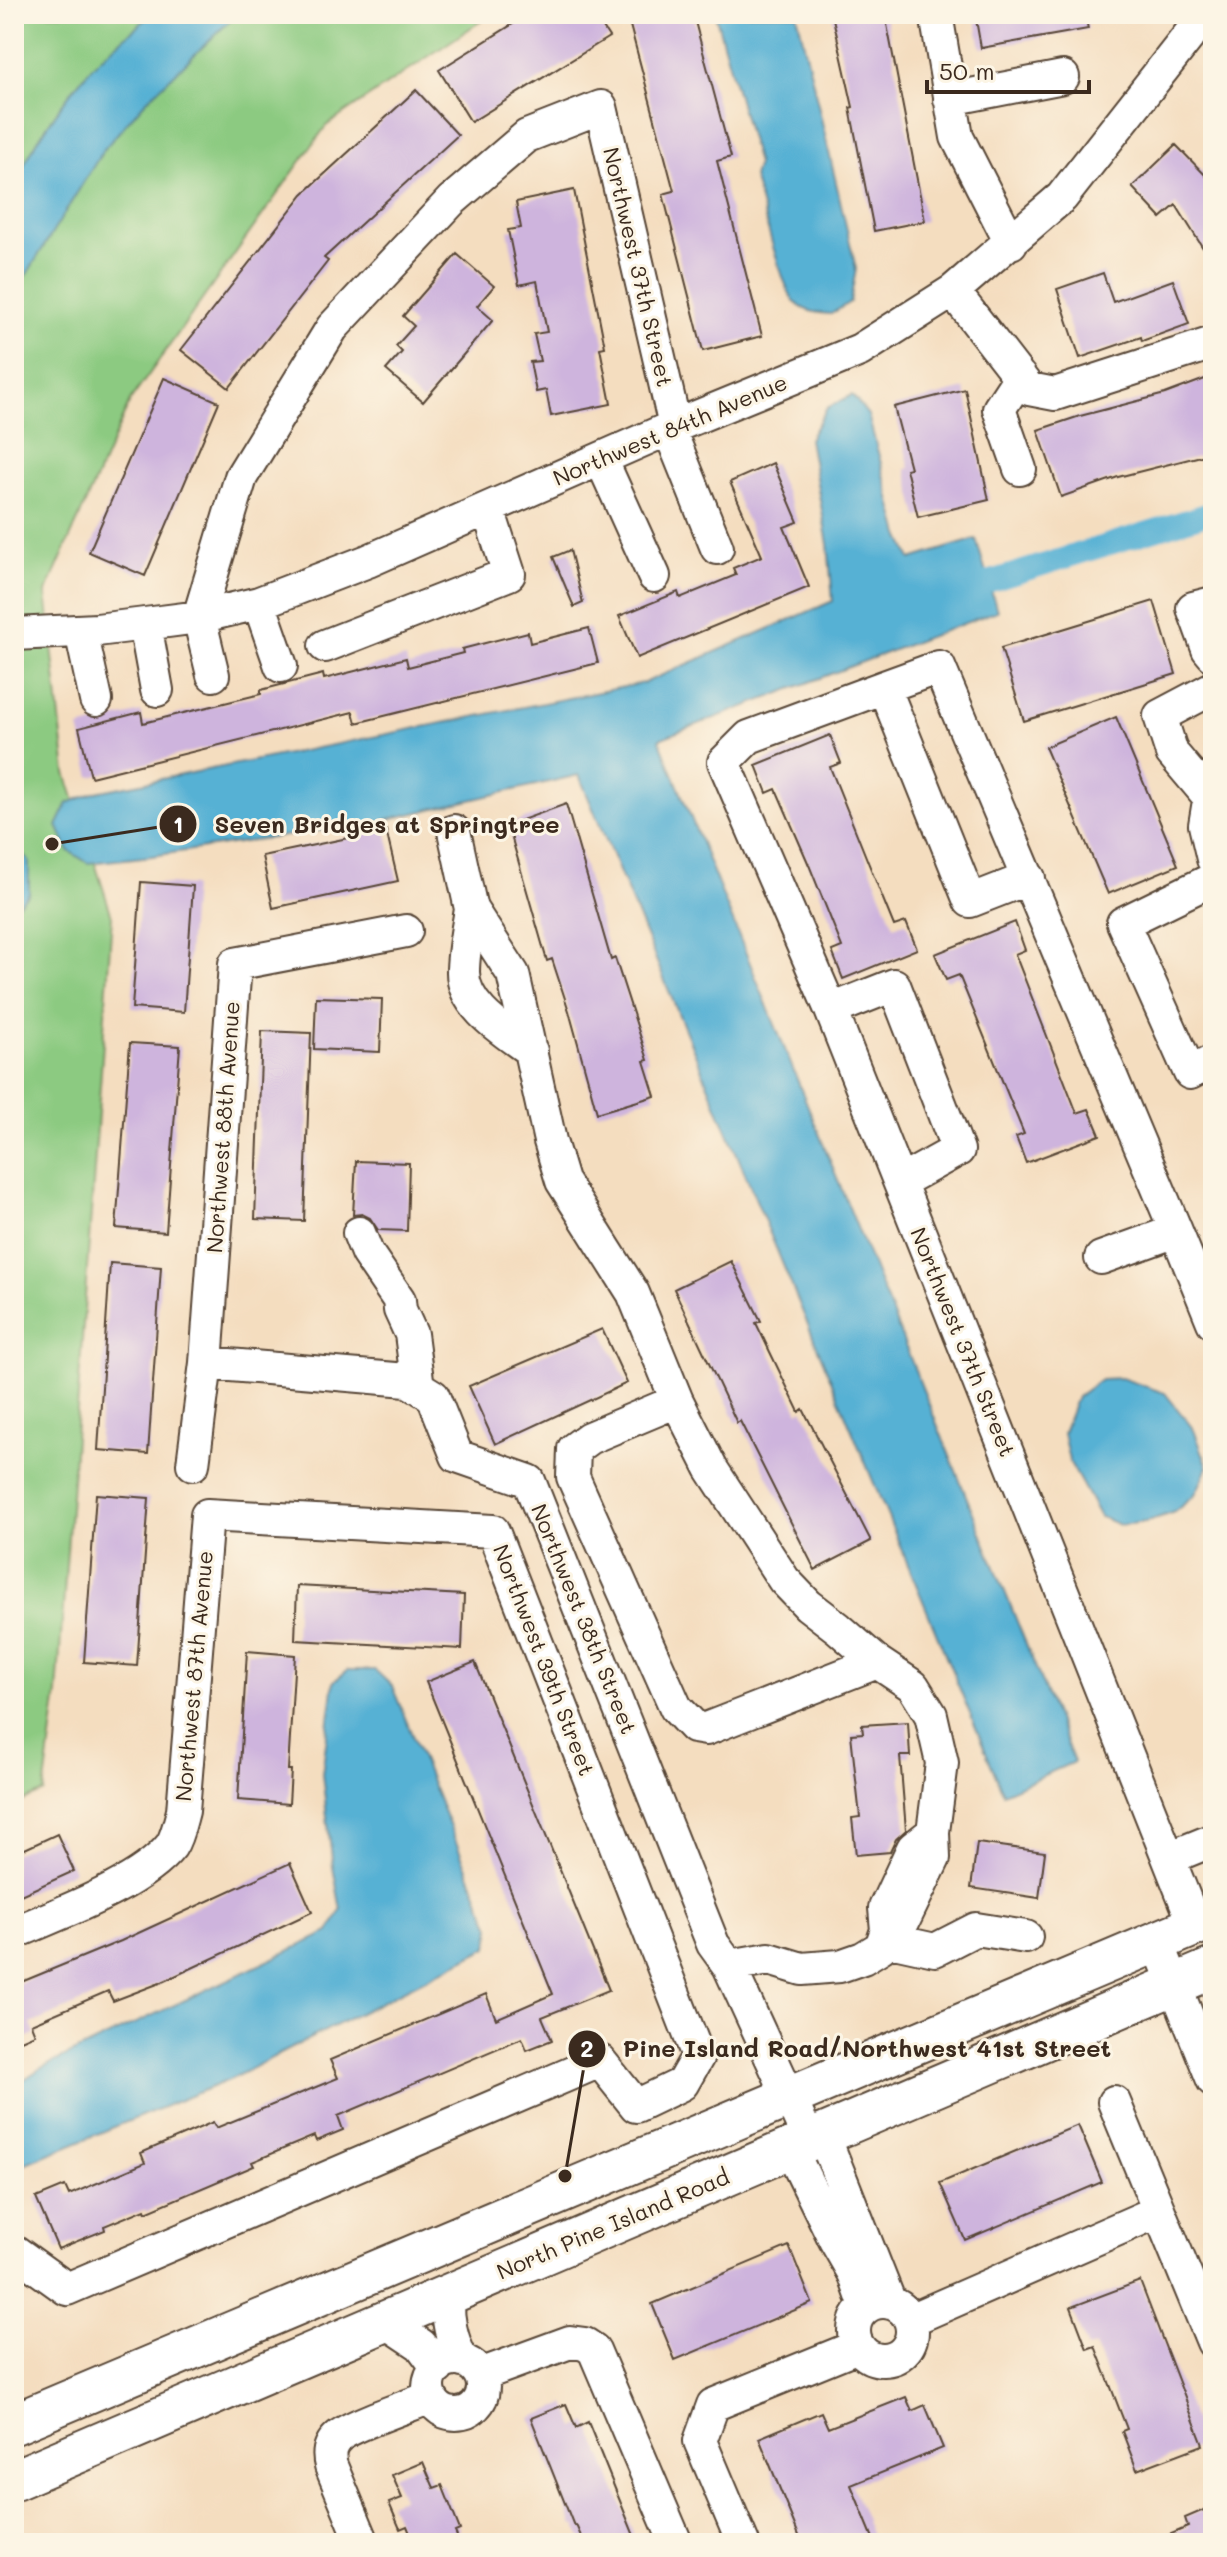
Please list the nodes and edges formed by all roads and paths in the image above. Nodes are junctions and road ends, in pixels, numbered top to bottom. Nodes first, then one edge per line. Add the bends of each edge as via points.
1 (936, 14) edge
2 (1206, 14) edge
3 (1063, 77) dead end
4 (950, 99) junction
5 (1011, 243) junction
6 (953, 291) junction
7 (1213, 343) edge
8 (1020, 377) junction
9 (672, 428) junction
10 (601, 459) junction
11 (1020, 469) dead end
12 (488, 509) junction
13 (717, 548) dead end
14 (654, 576) dead end
15 (259, 603) junction
16 (1213, 603) edge
17 (199, 617) junction
18 (145, 624) junction
19 (81, 631) junction
20 (14, 634) edge
21 (325, 646) dead end
22 (1213, 655) edge
23 (281, 666) dead end
24 (213, 675) dead end
25 (884, 687) junction
26 (1213, 688) edge
27 (157, 690) dead end
28 (96, 700) dead end
29 (1211, 788) edge
30 (454, 831) dead end
31 (1213, 859) edge
32 (1029, 878) junction
33 (1213, 879) edge
34 (471, 909) junction
35 (406, 931) dead end
36 (831, 1010) junction
37 (531, 1051) junction
38 (1213, 1061) edge
39 (900, 1182) junction
40 (1176, 1231) junction
41 (359, 1233) dead end
42 (1101, 1258) dead end
43 (1213, 1322) edge
44 (206, 1363) junction
45 (418, 1387) junction
46 (677, 1401) junction
47 (193, 1464) dead end
48 (207, 1515) joint
49 (877, 1662) junction
50 (1213, 1840) edge
51 (1169, 1858) junction
52 (1204, 1921) edge
53 (14, 1933) edge
54 (886, 1935) junction
55 (1026, 1937) dead end
56 (1157, 1941) junction
57 (729, 1966) junction
58 (1213, 1968) edge
59 (1174, 1984) junction
60 (1213, 2080) edge
61 (789, 2097) junction
62 (1114, 2102) dead end
63 (807, 2141) junction
64 (1159, 2211) junction
65 (14, 2251) edge
66 (448, 2294) junction
67 (889, 2310) junction
68 (385, 2321) junction
69 (1213, 2342) edge
70 (858, 2346) junction
71 (453, 2375) junction
72 (14, 2424) edge
73 (14, 2480) edge
74 (363, 2543) edge
75 (676, 2543) edge
76 (743, 2543) edge

1 - 4 street
2 - 5 street, Northwest 84th Avenue via 1062,197
3 - 4 street
4 - 5 street via 957,137
5 - 6 street, Northwest 84th Avenue
6 - 8 street
6 - 9 street, Northwest 84th Avenue via 860,350
7 - 8 street via 1055,394 1029,389
8 - 11 street via 999,409
9 - 10 street, Northwest 84th Avenue
9 - 13 street, Northwest 37th Street
9 - 17 street, Northwest 37th Street via 601,107 527,136 451,201 332,328 241,477
10 - 12 street, Northwest 84th Avenue
10 - 14 street
12 - 15 street, Northwest 84th Avenue
12 - 21 street via 509,574
15 - 17 street, Northwest 84th Avenue
15 - 23 street
16 - 22 street via 1193,608
17 - 18 street, Northwest 84th Avenue
17 - 24 street
18 - 19 street, Northwest 84th Avenue
18 - 27 street
19 - 20 street, Northwest 84th Avenue
19 - 28 street
25 - 32 street via 939,667
25 - 32 street via 970,901
25 - 36 street, Northwest 37th Street via 749,737 724,762
26 - 29 street via 1160,716 1172,753
29 - 31 street via 1205,825
30 - 34 street
32 - 40 street
33 - 38 street via 1123,923 1190,1073
34 - 37 street via 513,974
34 - 37 street via 463,975 471,999
35 - 44 street, Northwest 88th Avenue via 235,964
36 - 39 street, Northwest 37th Street
36 - 39 street via 894,985 958,1150
37 - 46 street via 562,1181 633,1293
39 - 51 street, Northwest 37th Street
40 - 42 street
40 - 43 street
41 - 45 street via 399,1300 411,1334
44 - 45 street via 407,1380
44 - 47 street, Northwest 88th Avenue
45 - 57 street, Northwest 38th Street via 433,1396 457,1456 529,1481 713,1944
46 - 49 street via 711,1468 784,1580
46 - 49 street, Northwest 38th Street via 589,1438 574,1449 573,1477 676,1708 694,1727 706,1729
48 - 53 street, Northwest 87th Avenue via 183,1811 173,1844 148,1868
48 - 65 street, Northwest 39th Street via 493,1531 698,2056 682,2084 636,2106 600,2061 67,2289
49 - 54 street via 913,1686 931,1715 942,1763 933,1832 913,1848 885,1908
50 - 51 street
51 - 52 street, Northwest 37th Street
52 - 56 main road
54 - 55 street via 935,1950 976,1929
54 - 57 street via 881,1947 840,1966 802,1969 769,1959
56 - 59 street
56 - 61 main road
57 - 61 street, Northwest 38th Street
58 - 59 main road, North Pine Island Road
59 - 60 street
59 - 63 main road, North Pine Island Road
61 - 63 street, Northwest 38th Street
61 - 72 main road
62 - 64 street
63 - 66 main road, North Pine Island Road
63 - 67 street, Northwest 38th Street via 835,2240 854,2273
64 - 67 street
64 - 69 street
66 - 68 main road, North Pine Island Road
66 - 71 street
67 - 70 street via 860,2313 854,2329
67 - 70 street via 912,2337 908,2347 893,2359 873,2359
68 - 71 street
68 - 73 main road, North Pine Island Road
70 - 76 street via 713,2405 700,2441
71 - 74 street via 342,2434 331,2446 331,2466
71 - 75 street via 570,2342 594,2350

